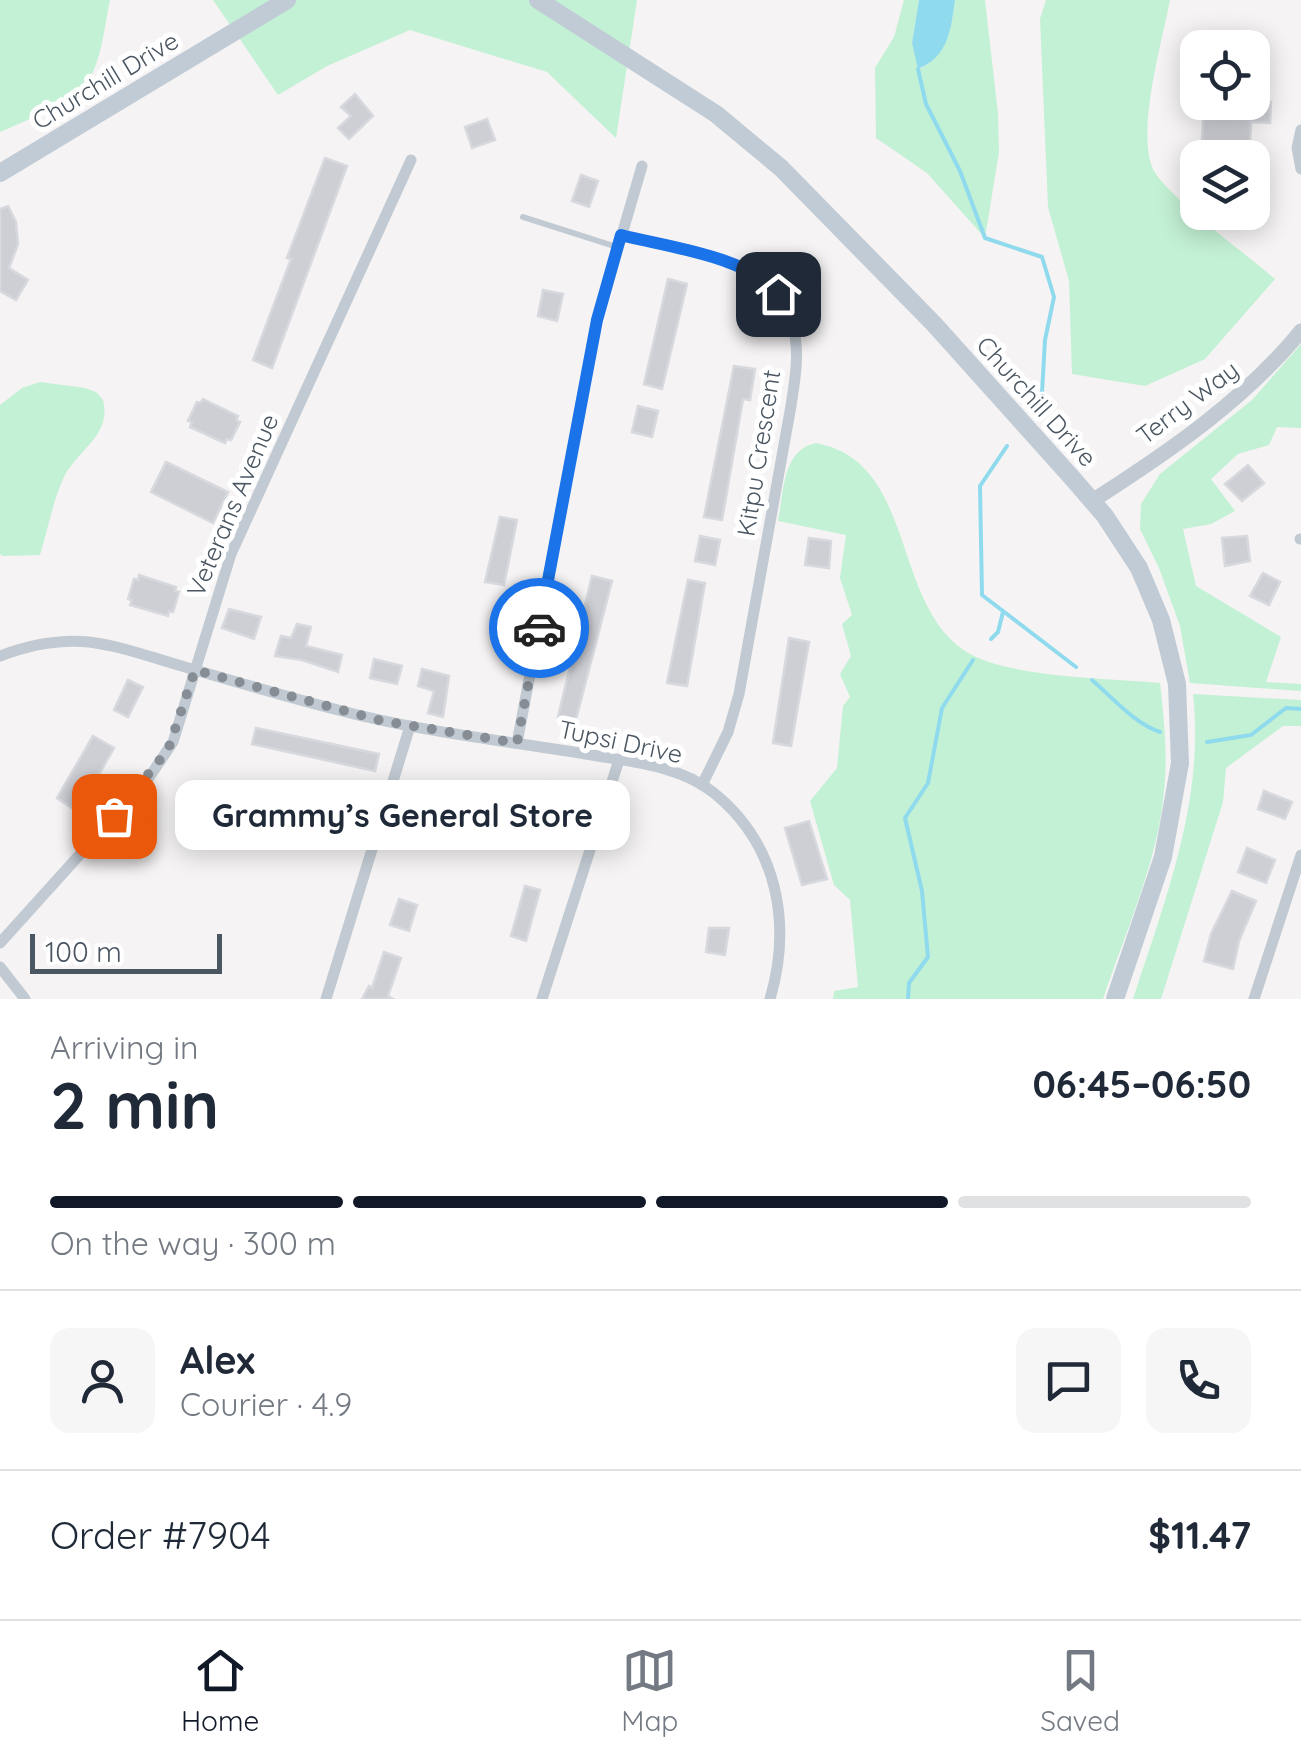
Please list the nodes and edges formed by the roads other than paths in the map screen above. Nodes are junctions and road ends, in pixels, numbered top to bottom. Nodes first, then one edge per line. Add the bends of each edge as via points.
1 (287, 0) edge
2 (538, 0) edge
3 (1301, 130) edge
4 (411, 160) dead end
5 (642, 166) dead end
6 (1301, 170) edge
7 (0, 172) edge
8 (523, 218) dead end
9 (619, 241) junction
10 (1301, 331) edge
11 (1092, 501) junction
12 (0, 656) edge
13 (195, 670) junction
14 (410, 726) junction
15 (517, 743) junction
16 (620, 760) junction
17 (702, 785) junction
18 (1301, 856) edge
19 (0, 943) edge
20 (0, 968) edge
21 (25, 999) edge
22 (326, 999) edge
23 (542, 999) edge
24 (770, 999) edge
25 (1115, 999) edge
26 (1254, 999) edge

1 - 7 main road, Churchill Drive
2 - 11 main road, Churchill Drive via 762,150 934,324
3 - 6 street
4 - 13 street, Veterans Avenue via 231,554
5 - 9 street
8 - 9 lane
9 - 15 street via 597,320
9 - 17 street, Kitpu Crescent via 751,272 778,294 795,335 791,406 739,694
10 - 11 street, Terry Way via 1257,381
11 - 25 main road, Churchill Drive via 1152,597 1170,648 1180,720 1171,826
12 - 13 street, Tupsi Drive via 74,641
13 - 14 street, Tupsi Drive
13 - 19 street, Veterans Avenue via 173,742 157,768
14 - 15 street, Tupsi Drive
14 - 22 street
15 - 16 street, Tupsi Drive
16 - 17 street, Tupsi Drive
16 - 23 street
17 - 24 street, Tupsi Drive via 746,826 776,889 782,935
18 - 26 street
20 - 21 street

